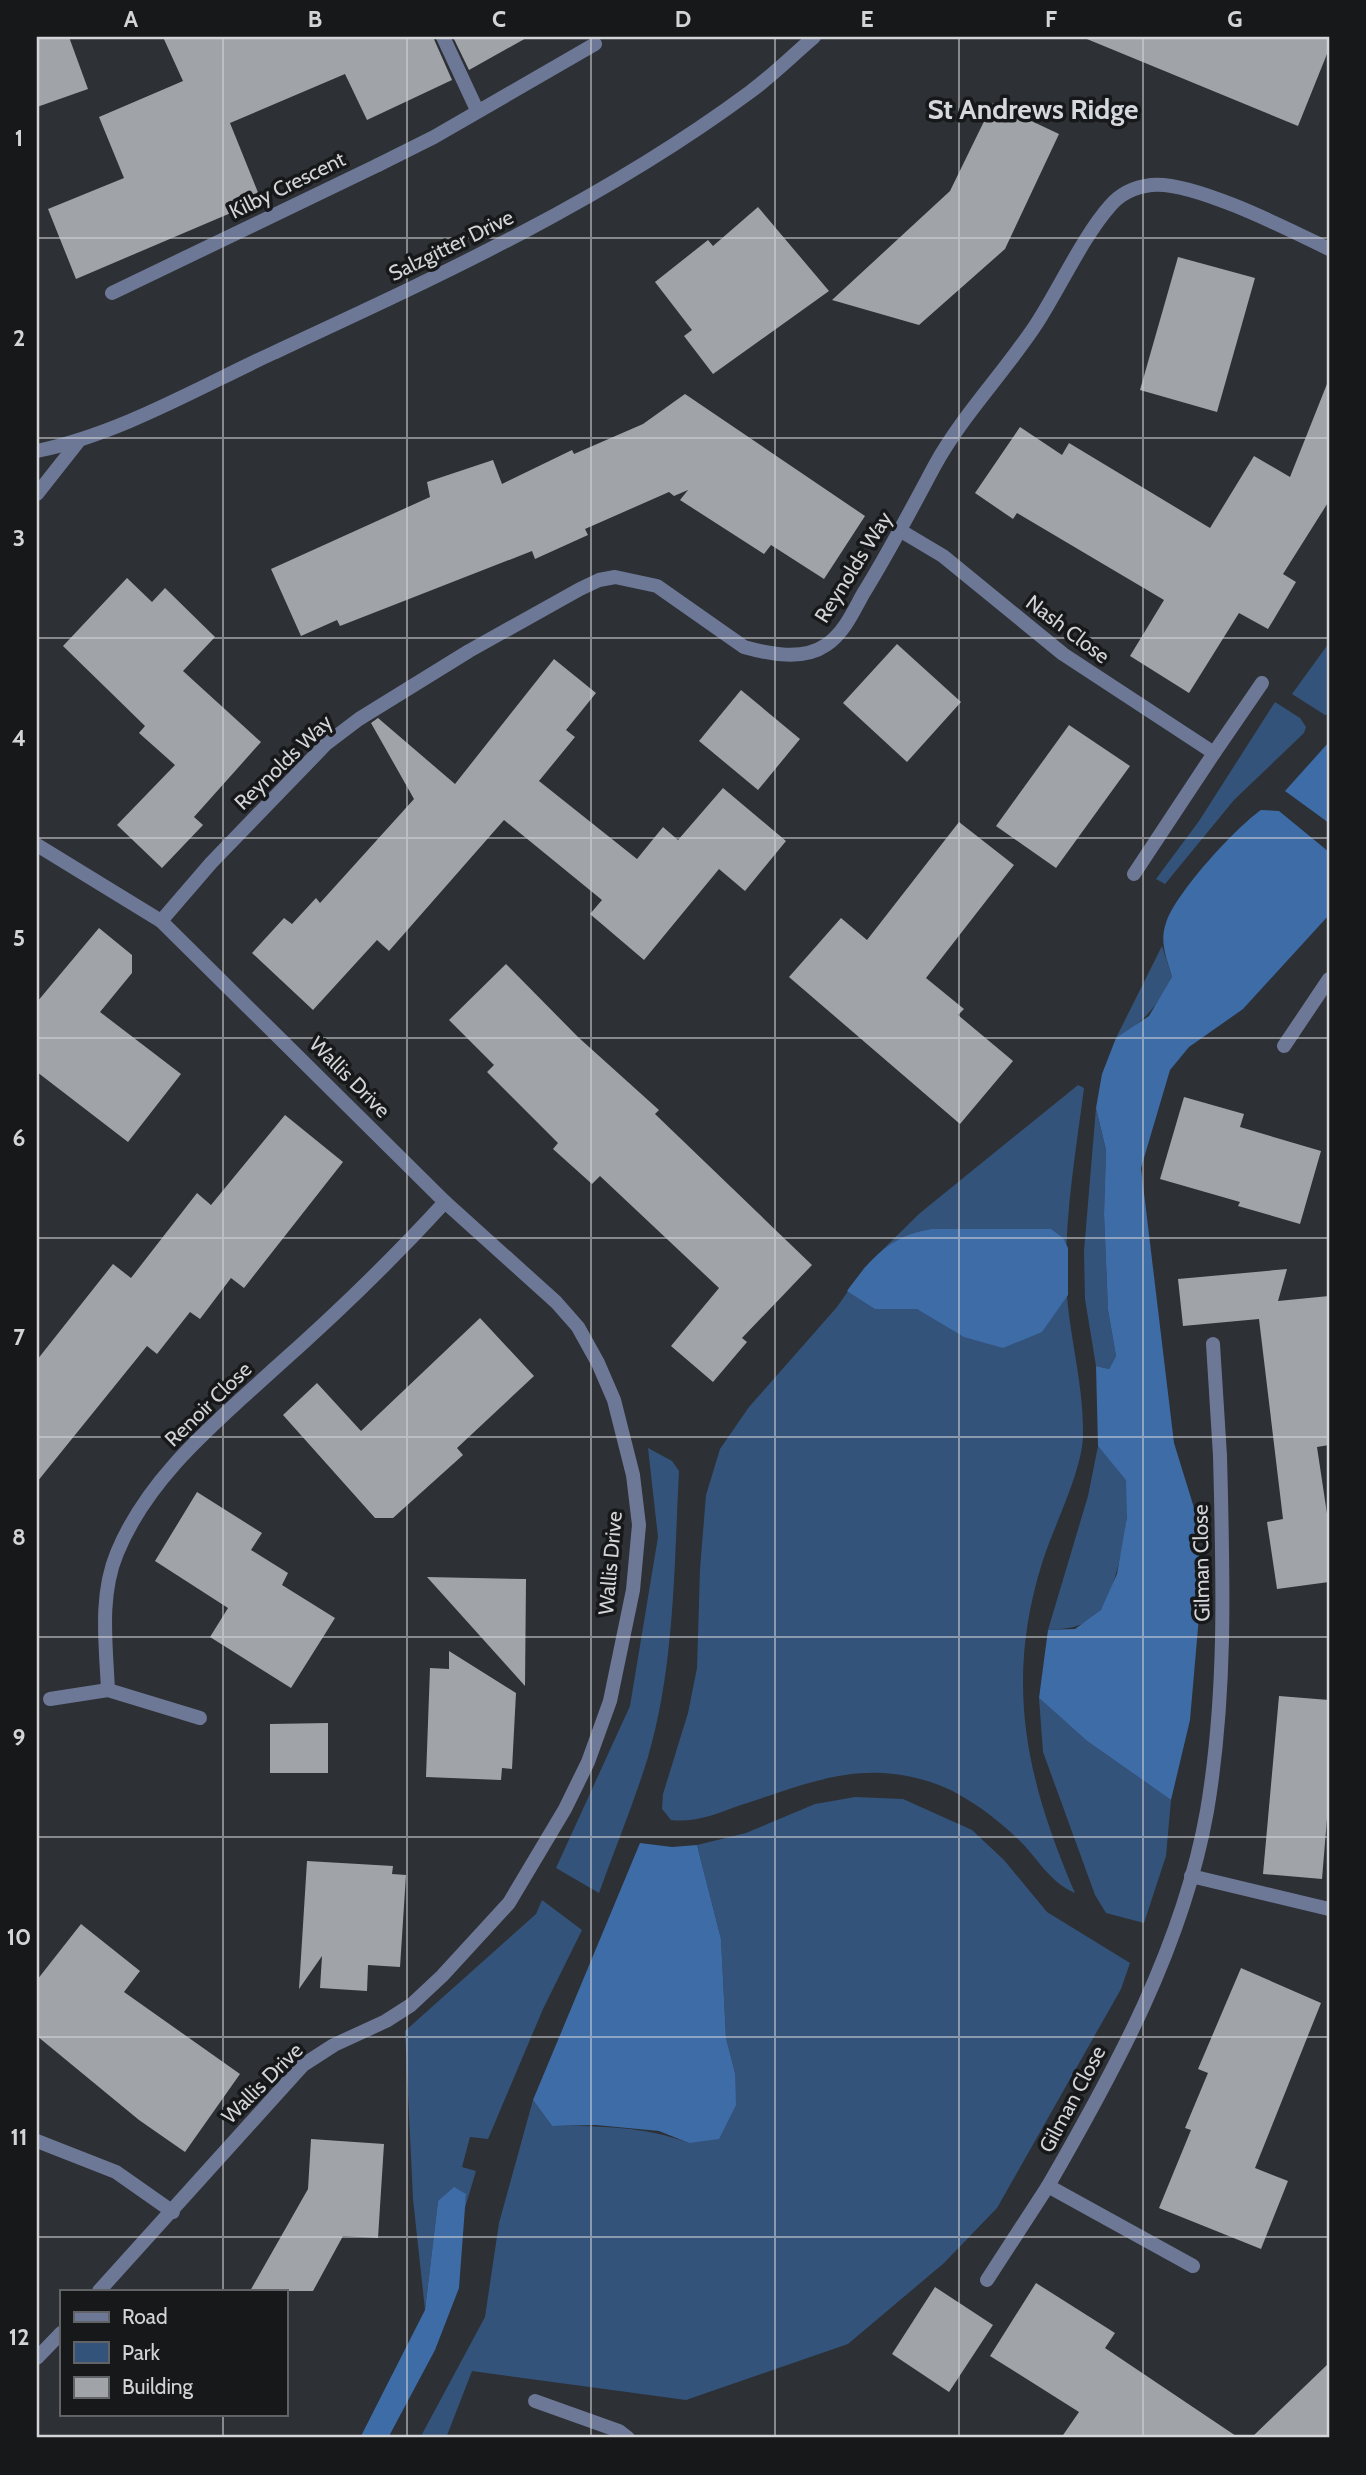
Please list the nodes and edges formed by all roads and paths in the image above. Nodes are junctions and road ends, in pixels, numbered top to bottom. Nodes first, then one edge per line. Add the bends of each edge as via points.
1 (443, 37) edge
2 (814, 37) edge
3 (595, 44) dead end
4 (477, 110) junction
5 (1329, 248) edge
6 (112, 293) dead end
7 (78, 442) junction
8 (37, 451) edge
9 (37, 494) edge
10 (901, 531) junction
11 (1262, 683) dead end
12 (1214, 754) junction
13 (37, 845) edge
14 (1134, 874) dead end
15 (161, 921) junction
16 (1329, 979) edge
17 (1284, 1046) dead end
18 (445, 1202) junction
19 (1213, 1344) dead end
20 (108, 1690) junction
21 (50, 1699) dead end
22 (200, 1718) dead end
23 (1191, 1876) junction
24 (1329, 1909) edge
25 (37, 2141) edge
26 (1048, 2186) junction
27 (173, 2212) junction
28 (1193, 2266) dead end
29 (987, 2280) dead end
30 (100, 2290) edge
31 (60, 2334) edge
32 (37, 2358) edge
33 (535, 2401) dead end
34 (628, 2438) edge

1 - 4 street
2 - 7 street, Salzgitter Drive via 751,91 634,171 507,242
3 - 4 street, Kilby Crescent
4 - 6 street, Kilby Crescent via 434,137
5 - 10 street, Reynolds Way via 1172,185 1152,185 1123,194 1102,217 1035,326 980,396 936,463
7 - 8 street, Salzgitter Drive
7 - 9 street, Salzgitter Drive
10 - 12 street, Nash Close via 943,555 1063,654
10 - 15 street, Reynolds Way via 840,633 804,654 744,647 657,586 633,579 599,580 580,589 469,651 326,744
11 - 12 street
12 - 14 street
13 - 15 street, Wallis Drive
15 - 18 street, Wallis Drive
16 - 17 street
18 - 20 street, Renoir Close via 395,1257 200,1434 152,1494 124,1538 109,1581 104,1615
18 - 27 street, Wallis Drive via 578,1327 614,1399 633,1475 639,1525 633,1590 610,1701 565,1809 509,1903 411,2005 303,2065
19 - 23 street, Gilman Close via 1223,1618 1219,1713 1207,1812
20 - 21 street
20 - 22 street
23 - 24 street
23 - 26 street, Gilman Close via 1167,1952 1109,2078
25 - 27 street via 116,2172
26 - 28 street, Gilman Close
26 - 29 street
27 - 30 street, Wallis Drive
31 - 32 street
33 - 34 street

